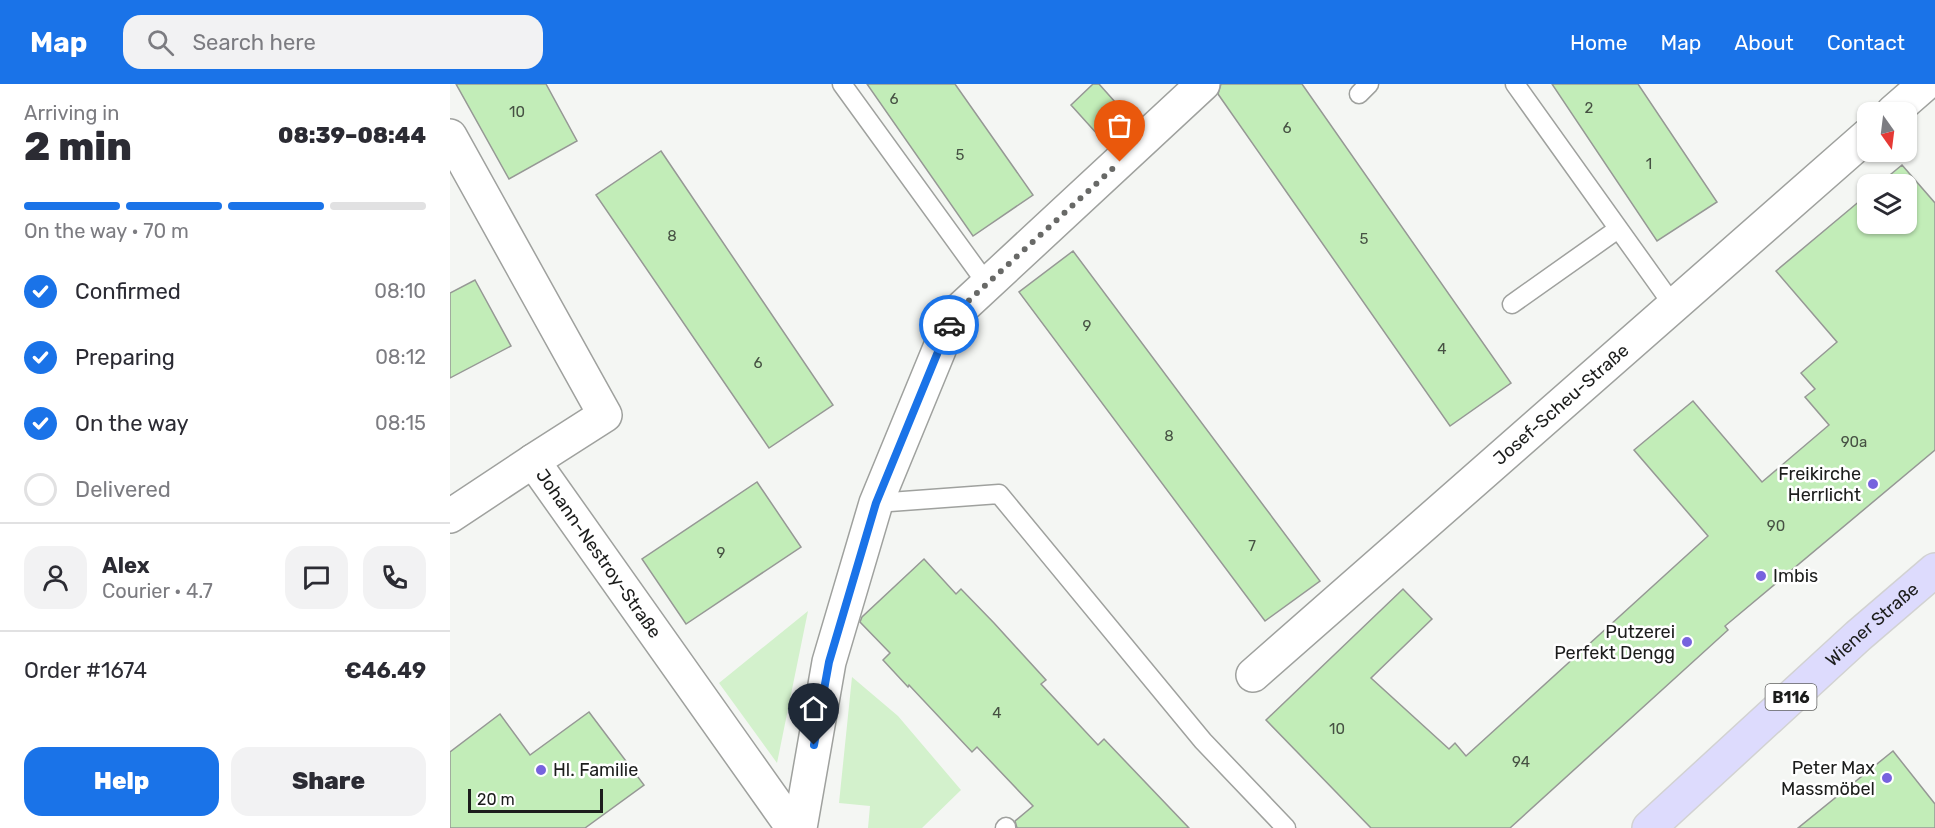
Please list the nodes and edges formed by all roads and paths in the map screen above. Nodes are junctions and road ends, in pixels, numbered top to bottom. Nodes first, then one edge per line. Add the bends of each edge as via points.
1 (842, 84) edge
2 (1515, 84) edge
3 (1925, 84) edge
4 (1188, 90) edge
5 (1904, 102) edge
6 (450, 136) edge
7 (1857, 145) edge
8 (1618, 229) junction
9 (987, 284) junction
10 (1512, 304) dead end
11 (1673, 305) junction
12 (533, 461) junction
13 (876, 503) junction
14 (450, 516) edge
15 (1935, 570) edge
16 (1253, 675) dead end
17 (793, 828) edge
18 (800, 828) edge
19 (1286, 828) edge
20 (1649, 828) edge

1 - 9 lane
2 - 8 lane
3 - 5 street
4 - 9 street
6 - 12 street, Johann-Nestroy-Straße via 605,415
7 - 11 street, Josef-Scheu-Straße
8 - 10 lane
8 - 11 lane
9 - 13 street via 953,315
11 - 16 street, Josef-Scheu-Straße
12 - 14 street
12 - 17 street, Johann-Nestroy-Straße
13 - 18 street via 829,662
13 - 19 lane via 999,494 1203,741
15 - 20 main road, Wiener Straße / B116

